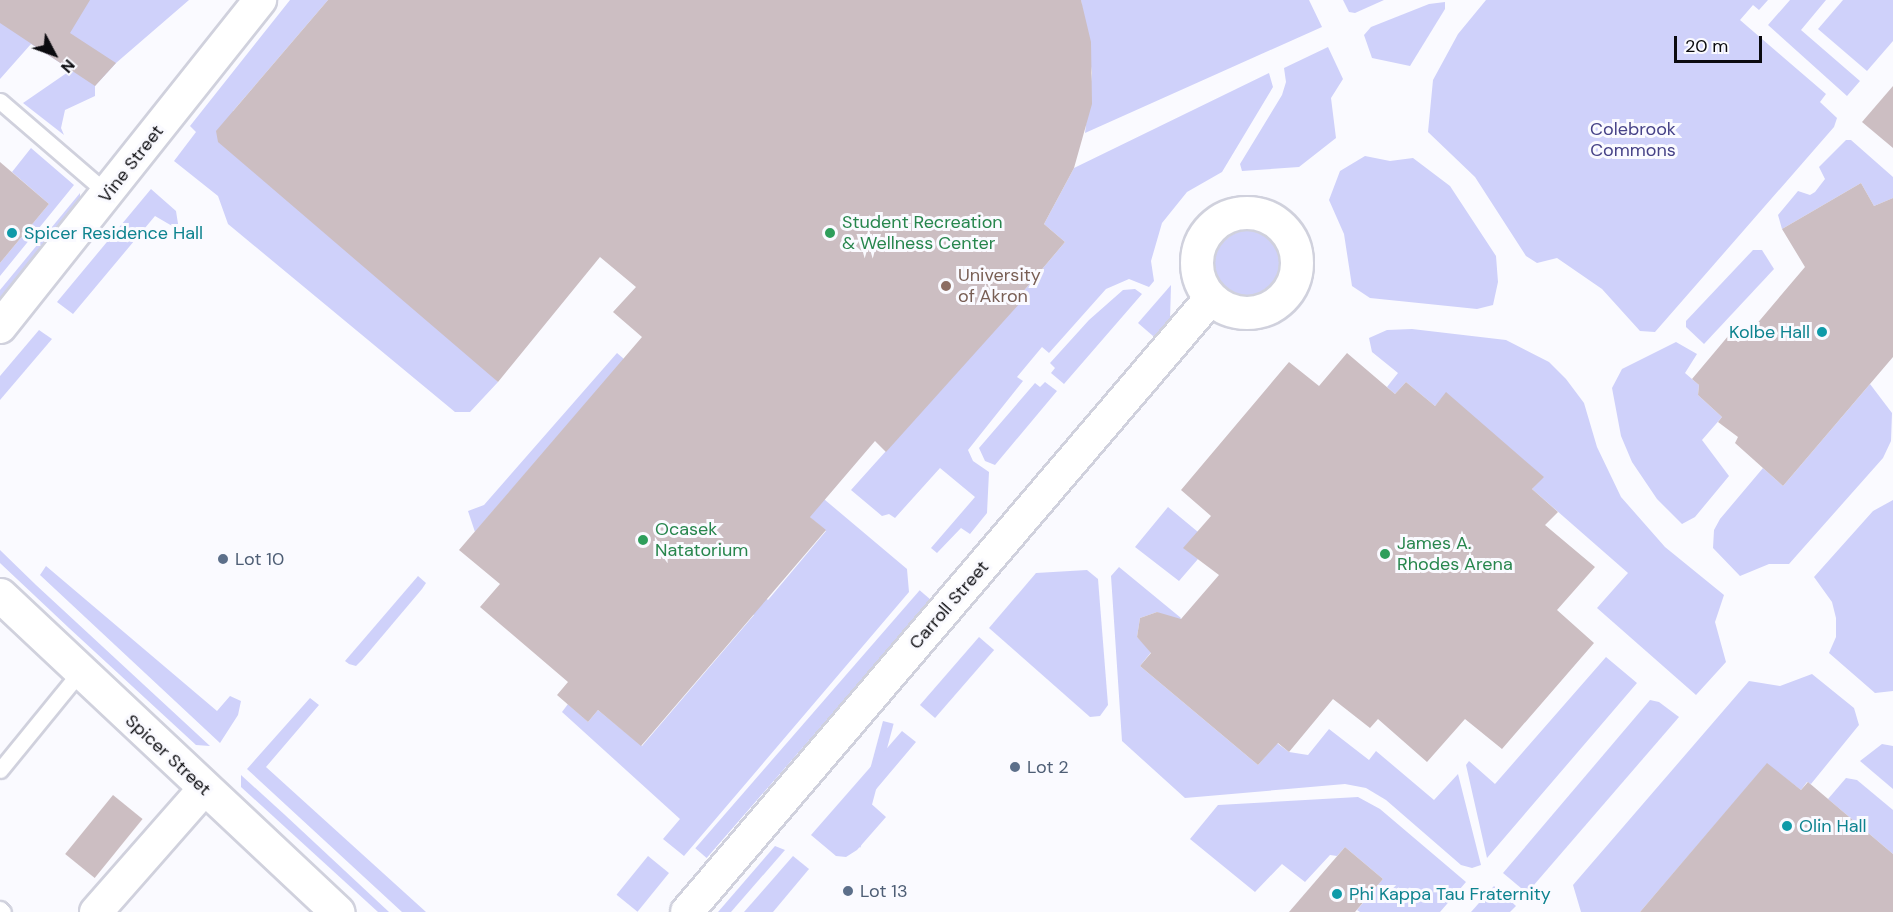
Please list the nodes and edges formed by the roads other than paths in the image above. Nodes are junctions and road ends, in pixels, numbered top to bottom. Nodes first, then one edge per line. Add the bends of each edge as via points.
1 (260, 0) edge
2 (0, 100) edge
3 (107, 194) junction
4 (1211, 298) dead end
5 (0, 327) edge
6 (0, 595) edge
7 (80, 672) junction
8 (0, 770) edge
9 (204, 789) junction
10 (325, 908) edge
11 (96, 912) edge
12 (687, 912) edge

1 - 3 street, Vine Street
2 - 3 lane
3 - 5 street, Vine Street
4 - 12 street, Carroll Street
6 - 7 street, Spicer Street
7 - 8 lane
7 - 9 street, Spicer Street
9 - 10 street, Spicer Street
9 - 11 street

